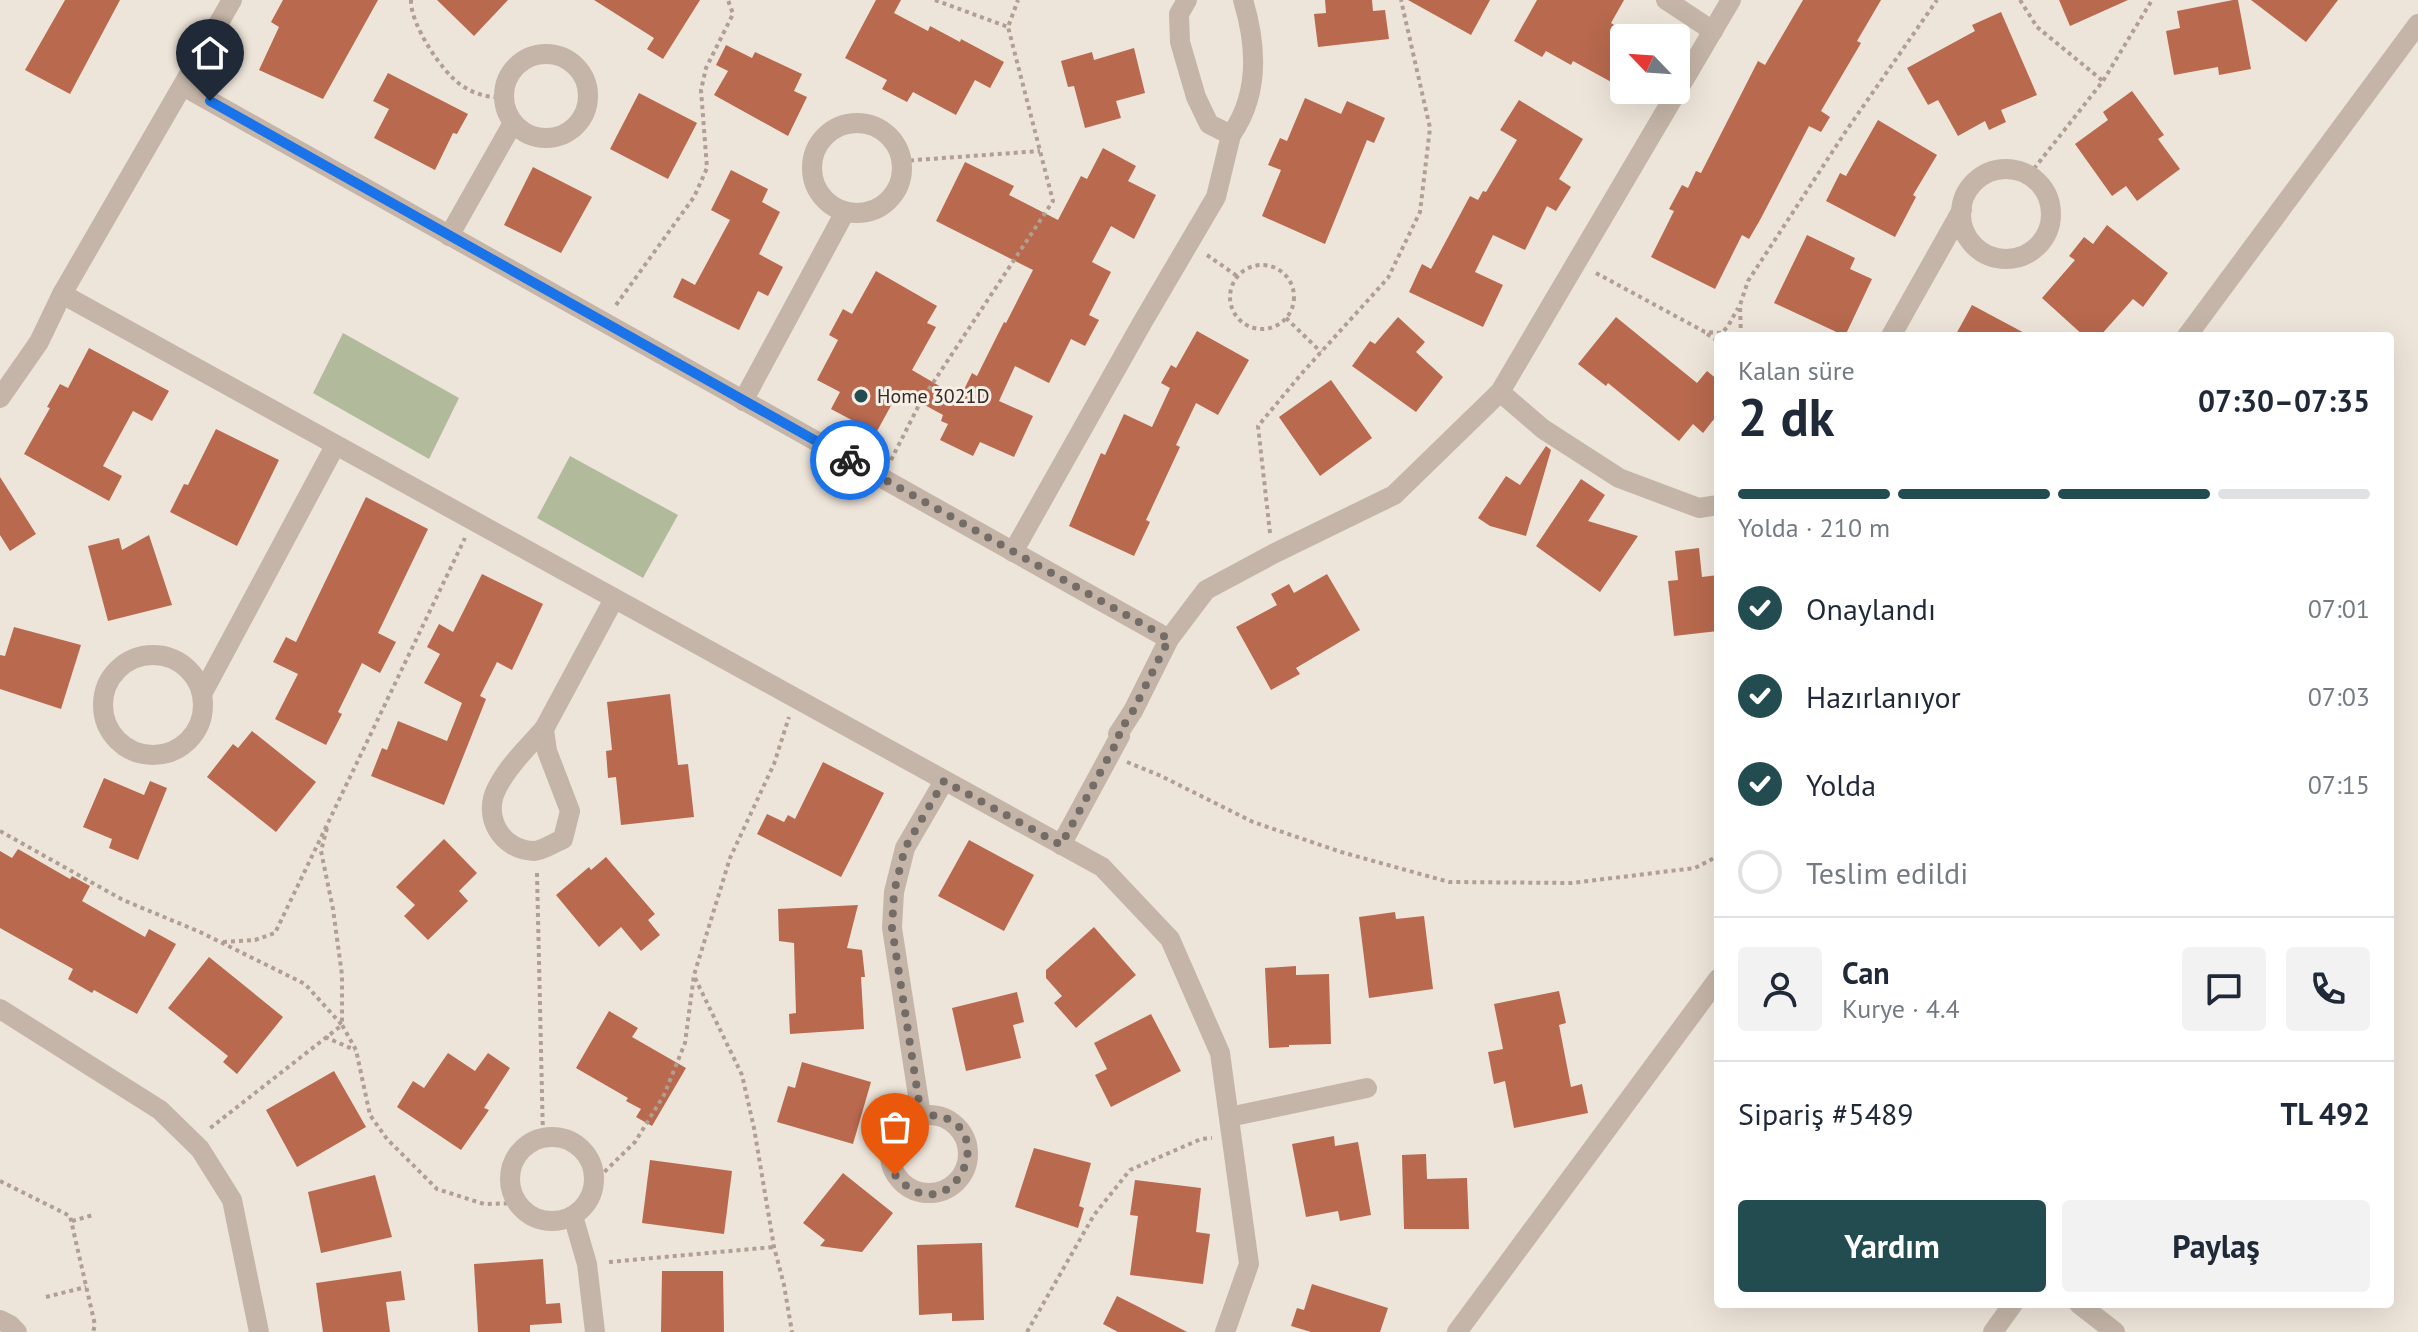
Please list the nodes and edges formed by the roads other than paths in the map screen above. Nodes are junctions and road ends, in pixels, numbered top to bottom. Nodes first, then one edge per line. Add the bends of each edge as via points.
1 (232, 0) edge
2 (1187, 0) edge
3 (1243, 0) edge
4 (1666, 0) edge
5 (1731, 0) edge
6 (2418, 24) edge
7 (1713, 31) junction
8 (183, 86) junction
9 (513, 123) junction
10 (1231, 135) junction
11 (1962, 210) junction
12 (845, 212) junction
13 (449, 236) junction
14 (62, 294) junction
15 (1893, 332) edge
16 (2190, 332) edge
17 (1500, 392) junction
18 (0, 398) edge
19 (743, 401) junction
20 (335, 446) junction
21 (1714, 506) edge
22 (1013, 552) junction
23 (614, 599) junction
24 (1169, 639) junction
25 (202, 694) junction
26 (544, 729) junction
27 (944, 781) junction
28 (1061, 845) junction
29 (1714, 984) edge
30 (0, 1009) edge
31 (1367, 1088) dead end
32 (921, 1115) dead end
33 (1229, 1117) junction
34 (573, 1216) junction
35 (2010, 1308) edge
36 (2084, 1308) edge
37 (0, 1320) edge
38 (17, 1332) edge
39 (259, 1332) edge
40 (595, 1332) edge
41 (1225, 1332) edge
42 (1457, 1332) edge
43 (1993, 1332) edge
44 (2115, 1332) edge

1 - 8 street
2 - 10 street via 1179,14 1180,42 1196,97 1209,124
3 - 10 street via 1255,69 1243,118
4 - 7 street
5 - 7 street
6 - 16 street
7 - 17 street
8 - 13 street
8 - 14 street
9 - 9 street via 503,97 513,69 524,59 554,54 580,70 588,97 585,112 571,130 542,139
9 - 13 street
10 - 22 street via 1216,197
11 - 11 street via 1975,182 2003,169 2018,170 2041,185 2051,214 2041,243 2029,253 1999,258 1972,243
11 - 15 street
12 - 12 street via 831,205 813,179 816,148 842,125 873,125 897,145 901,179 883,204 869,212
12 - 19 street
13 - 19 street
14 - 18 street via 39,342
14 - 20 street
17 - 21 street via 1543,429 1619,478 1699,508
17 - 24 street via 1394,495 1206,590
19 - 22 street
20 - 23 street
20 - 25 street
22 - 24 street
23 - 26 street
23 - 27 street
24 - 28 street
25 - 25 street via 189,670 175,660 141,657 113,676 103,704 106,721 127,748 143,755 173,752 198,728
26 - 26 street via 496,789 490,814 512,846 536,851 563,839 570,811
27 - 28 street
27 - 32 street via 905,848 894,892 892,928
28 - 33 street via 1102,867 1170,939 1220,1053
29 - 42 street
30 - 39 street via 160,1110 200,1149 232,1200
31 - 33 street
33 - 41 street via 1249,1264
34 - 34 street via 593,1183 583,1151 558,1138 543,1138 522,1149 510,1175 517,1203 544,1221
34 - 40 street via 587,1264
35 - 43 street
36 - 44 street
37 - 38 street

